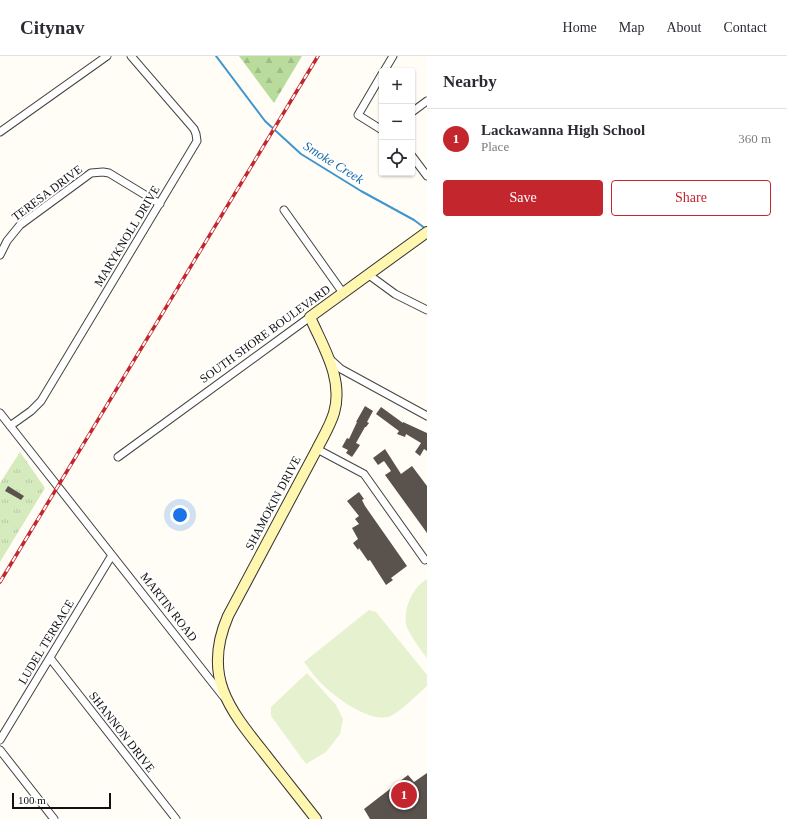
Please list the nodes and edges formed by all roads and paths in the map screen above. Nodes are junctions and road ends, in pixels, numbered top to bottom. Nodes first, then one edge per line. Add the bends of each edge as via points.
1 (107, 56) edge
2 (131, 56) edge
3 (393, 56) edge
4 (386, 68) edge
5 (379, 79) edge
6 (427, 101) edge
7 (415, 110) edge
8 (379, 128) edge
9 (0, 132) edge
10 (415, 160) edge
11 (427, 176) edge
12 (160, 204) junction
13 (284, 210) dead end
14 (427, 232) edge
15 (0, 256) edge
16 (369, 275) junction
17 (343, 293) junction
18 (427, 310) edge
19 (310, 317) junction
20 (329, 357) junction
21 (0, 413) edge
22 (427, 416) edge
23 (10, 426) junction
24 (317, 449) junction
25 (118, 457) dead end
26 (112, 555) junction
27 (424, 560) dead end
28 (50, 658) junction
29 (227, 701) junction
30 (0, 740) edge
31 (0, 750) edge
32 (54, 819) edge
33 (176, 819) edge
34 (316, 819) edge

1 - 9 street
2 - 12 street, MARYKNOLL DRIVE via 196,134 197,142
3 - 4 street
5 - 8 street via 358,115
6 - 7 street
10 - 11 street
12 - 15 street, TERESA DRIVE via 109,173 91,173 20,225 7,241
12 - 23 street, MARYKNOLL DRIVE via 41,401
13 - 17 street
14 - 16 street, SOUTH SHORE BOULEVARD
16 - 17 street, SOUTH SHORE BOULEVARD
16 - 18 street via 395,294
17 - 19 street, SOUTH SHORE BOULEVARD
19 - 20 street, SHAMOKIN DRIVE
19 - 25 street, SOUTH SHORE BOULEVARD
20 - 22 street via 341,369
20 - 24 street, SHAMOKIN DRIVE via 334,375 336,400 331,422
21 - 23 street, MARTIN ROAD
23 - 26 street, MARTIN ROAD
24 - 27 street via 364,474
24 - 29 street, SHAMOKIN DRIVE via 223,627 218,662
26 - 28 street, LUDEL TERRACE
26 - 29 street, MARTIN ROAD
28 - 30 street, LUDEL TERRACE
28 - 33 street, SHANNON DRIVE
29 - 34 street, MARTIN ROAD via 244,727
31 - 32 street

